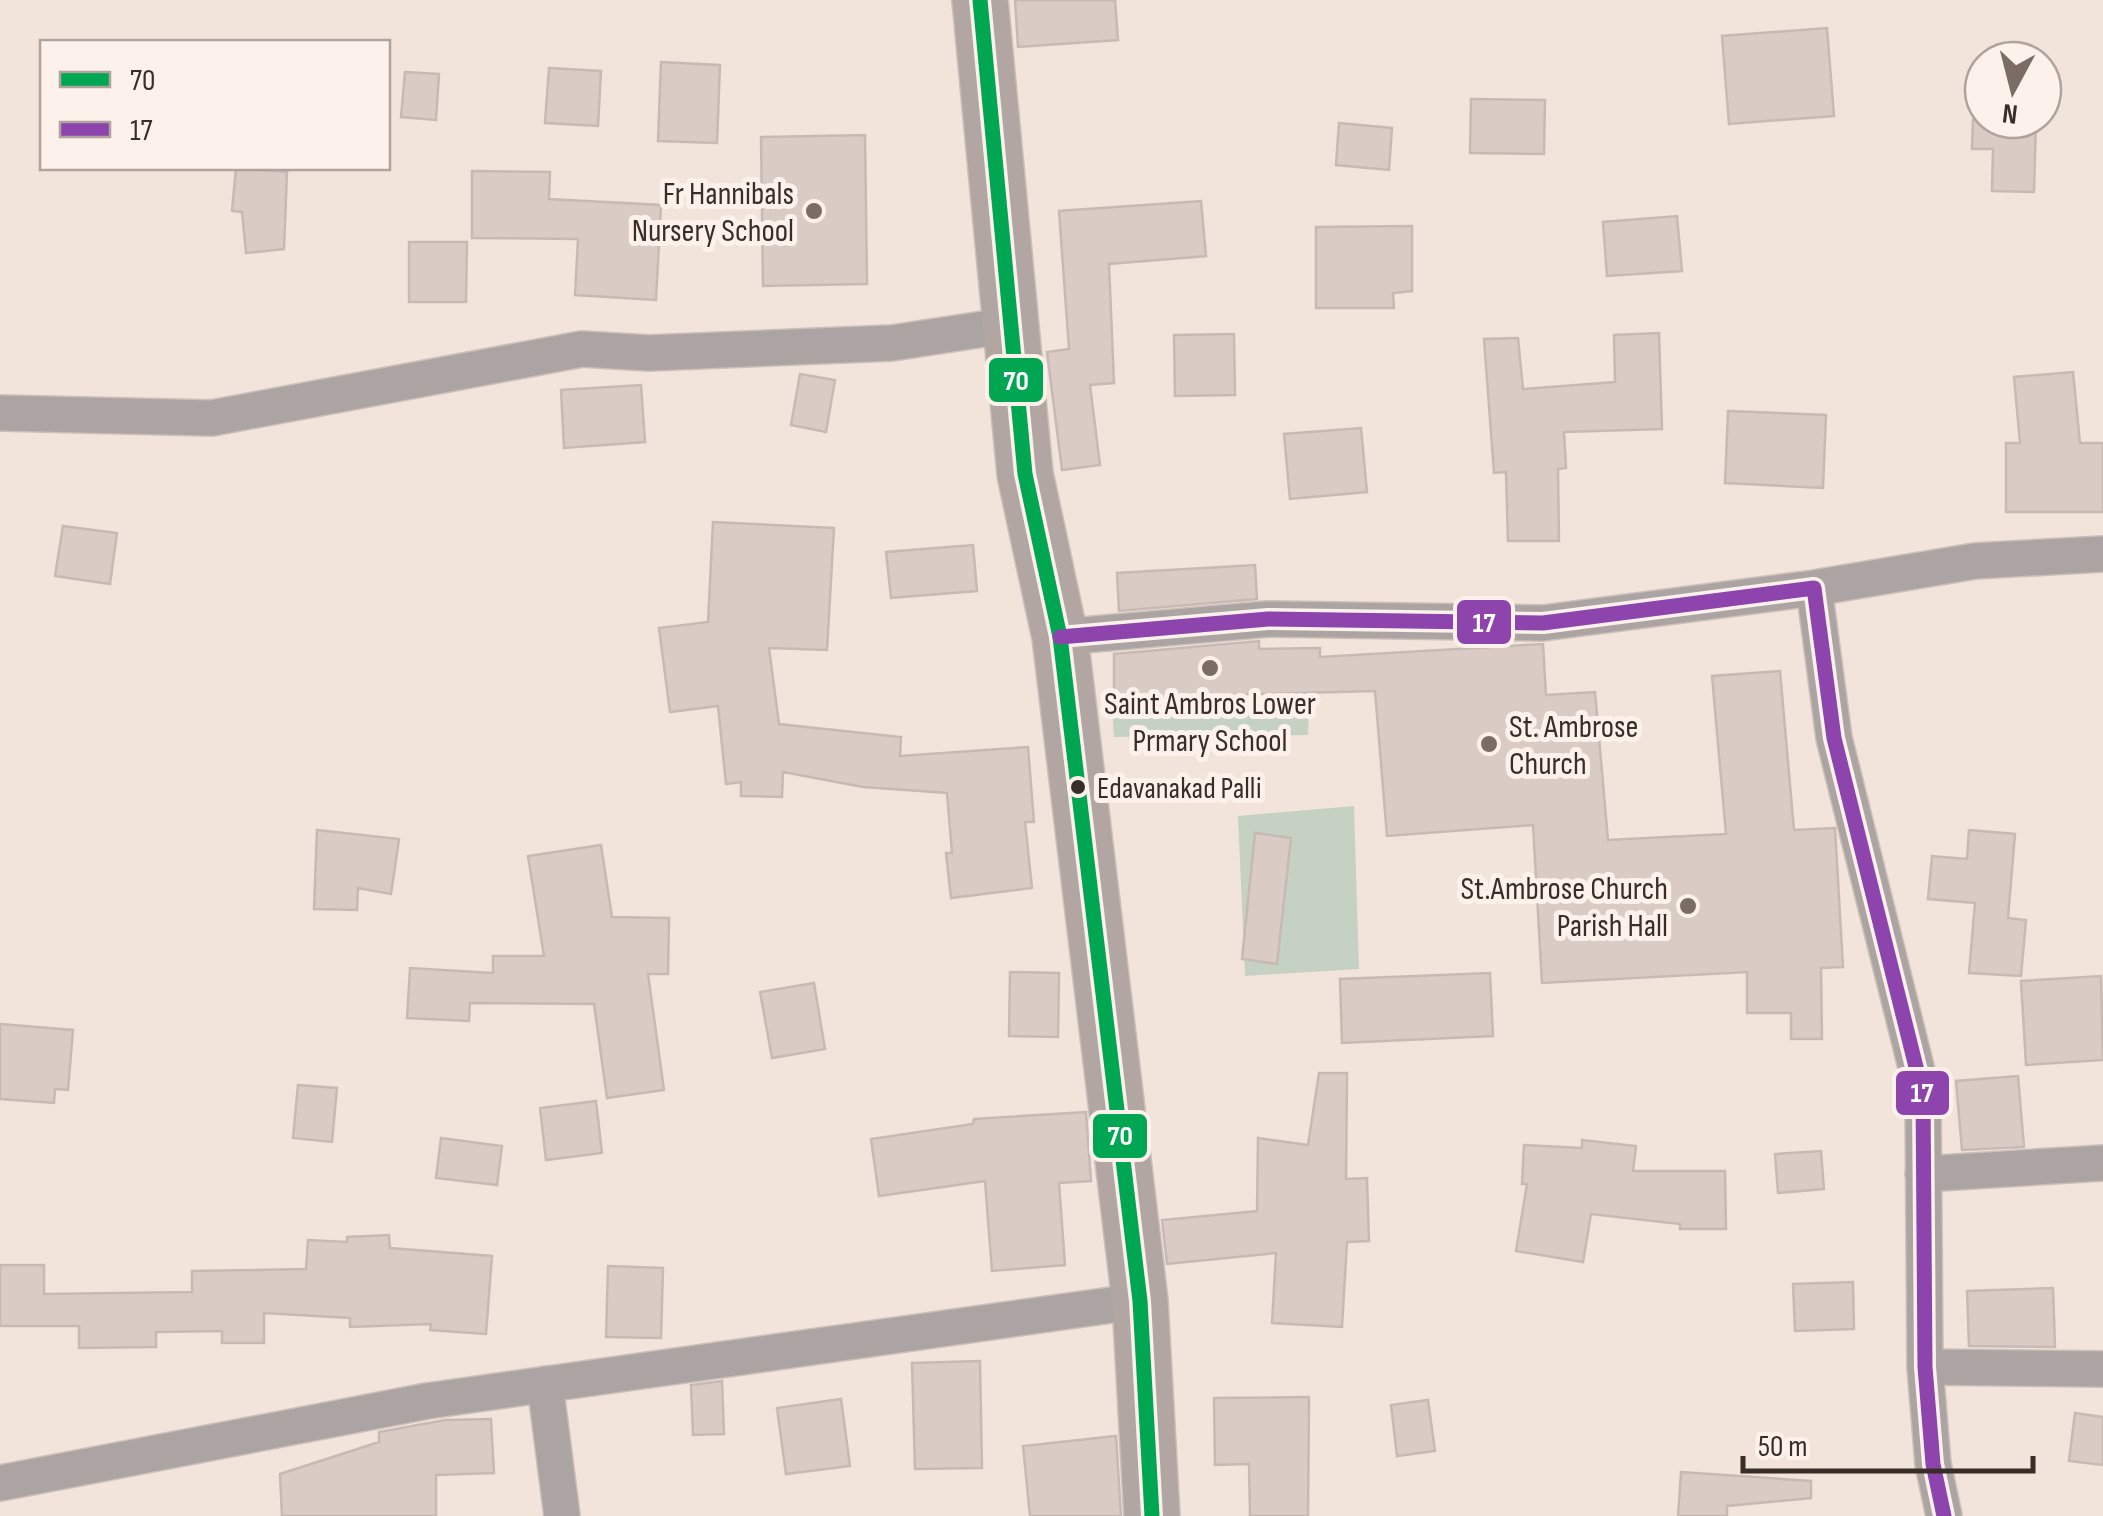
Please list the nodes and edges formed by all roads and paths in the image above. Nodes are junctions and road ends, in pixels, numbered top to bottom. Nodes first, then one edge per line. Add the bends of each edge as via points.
1 (980, 0) edge
2 (1010, 325) junction
3 (0, 412) edge
4 (2103, 554) edge
5 (1814, 588) junction
6 (1060, 637) junction
7 (2103, 1164) edge
8 (1924, 1174) junction
9 (1140, 1301) junction
10 (1925, 1367) junction
11 (2103, 1369) edge
12 (546, 1384) junction
13 (0, 1483) edge
14 (562, 1516) edge
15 (1152, 1516) edge
16 (1944, 1516) edge

1 - 2 main road
2 - 3 street via 892,344 649,353 582,349 212,418
2 - 6 main road via 1025,474
4 - 5 street via 1975,561
5 - 6 street via 1543,623 1268,619
5 - 8 street via 1834,738 1923,1096
6 - 9 main road
7 - 8 street
8 - 10 street
9 - 12 street
9 - 15 main road
10 - 11 street
10 - 16 street via 1932,1464
12 - 13 street
12 - 14 street

